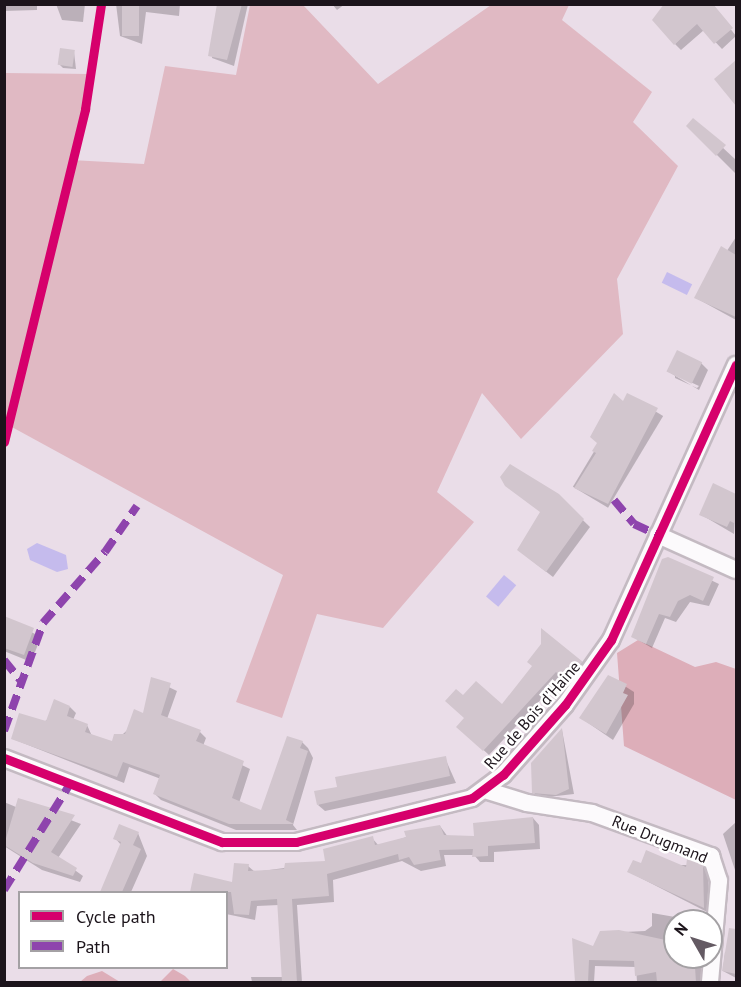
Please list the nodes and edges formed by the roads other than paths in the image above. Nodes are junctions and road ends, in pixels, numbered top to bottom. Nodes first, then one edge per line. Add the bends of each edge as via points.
1 (736, 365) edge
2 (658, 535) junction
3 (736, 570) edge
4 (4, 758) edge
5 (485, 790) junction
6 (710, 982) edge

1 - 2 street, Rue de Bois d'Haine
2 - 3 street
2 - 5 street, Rue de Bois d'Haine via 595,664
4 - 5 street, Rue de Bois d'Haine via 189,832 232,842 296,842 333,835 453,806
5 - 6 street, Rue Drugmand via 527,803 592,813 711,856 719,881

